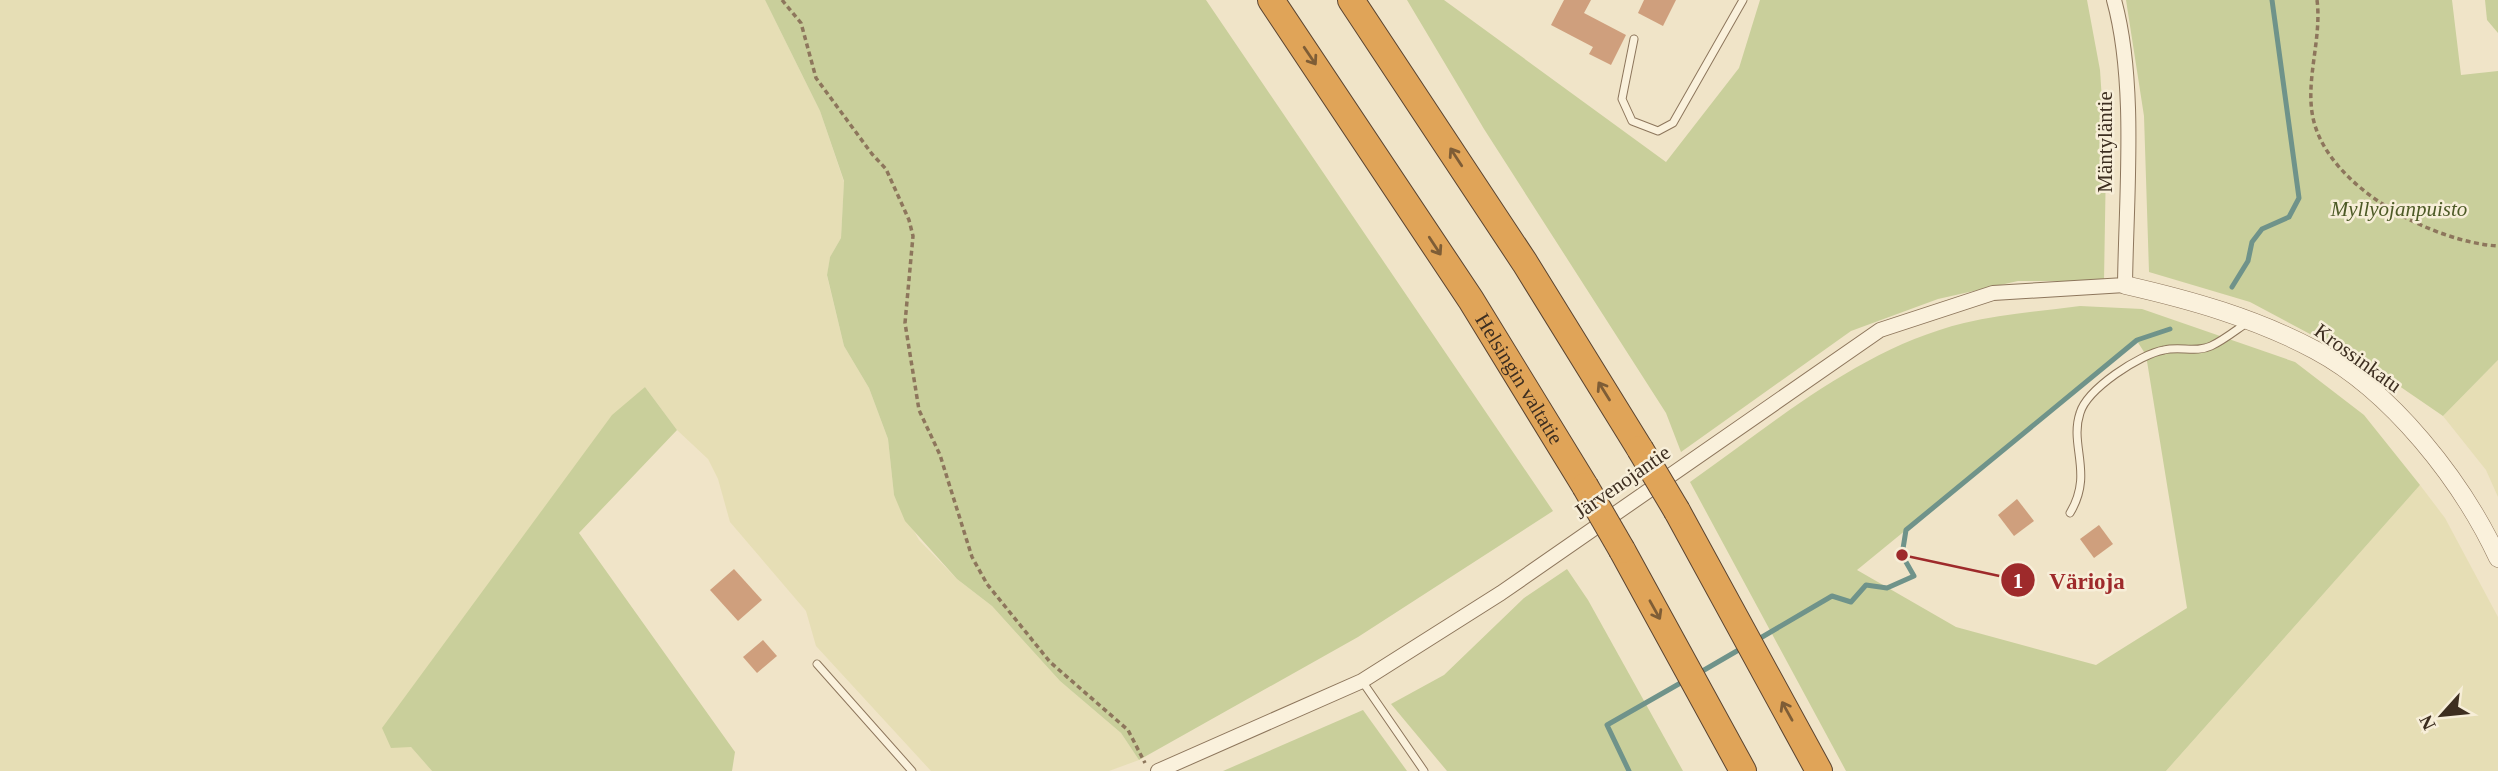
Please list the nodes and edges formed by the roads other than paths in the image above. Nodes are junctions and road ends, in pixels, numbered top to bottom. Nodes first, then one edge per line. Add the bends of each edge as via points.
1 (1271, 0) edge
2 (1351, 0) edge
3 (1743, 0) edge
4 (2115, 0) edge
5 (1634, 39) dead end
6 (2125, 285) junction
7 (2251, 320) junction
8 (2070, 513) dead end
9 (2498, 558) edge
10 (817, 664) dead end
11 (1362, 681) junction
12 (912, 771) edge
13 (1158, 771) edge
14 (1424, 771) edge
15 (1743, 771) edge
16 (1819, 771) edge

1 -> 15 highway, Helsingin valtatie, bridge via 1471,300 1585,486
16 -> 2 highway, bridge via 1640,449 1525,263
3 - 5 lane via 1673,123 1658,131 1632,121 1622,99
4 - 6 street, Mäntyläntie via 2127,97
6 - 7 street, Krossinkatu
6 - 11 street, Järvenojantie via 1993,293 1880,330 1500,593
7 - 8 lane via 2211,346 2146,355 2088,400 2079,425 2082,485
7 - 9 street, Krossinkatu via 2317,351 2398,416 2457,486
10 - 12 lane
11 - 13 street, Järvenojantie
11 - 14 lane

